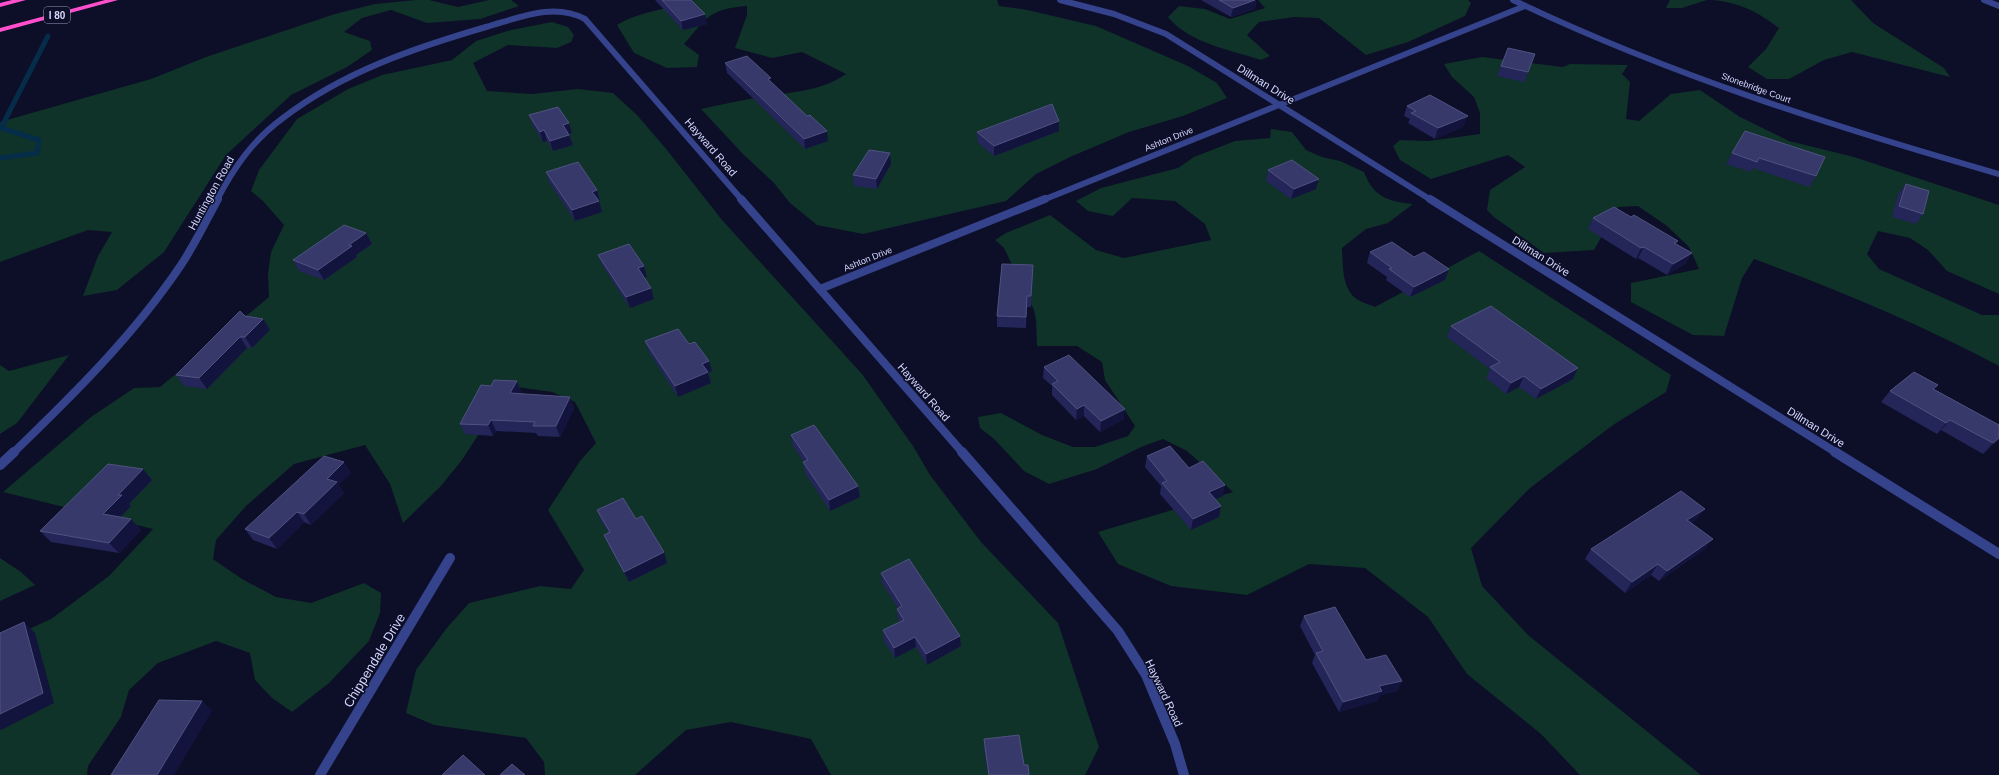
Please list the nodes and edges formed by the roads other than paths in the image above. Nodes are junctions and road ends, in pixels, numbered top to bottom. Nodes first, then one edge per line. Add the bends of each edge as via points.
1 (22, 0) edge
2 (114, 0) edge
3 (1060, 0) edge
4 (1514, 0) edge
5 (1984, 0) edge
6 (0, 5) edge
7 (1525, 6) junction
8 (1999, 6) edge
9 (0, 30) edge
10 (609, 47) joint
11 (1278, 105) junction
12 (1999, 174) edge
13 (820, 288) junction
14 (0, 465) edge
15 (1999, 554) edge
16 (450, 558) dead end
17 (320, 775) edge
18 (1184, 775) edge

1 - 6 highway
2 - 9 highway, I 80
3 - 11 street, Dillman Drive via 1107,10 1150,27 1177,41
4 - 7 street, Stonebridge Court
5 - 8 street
7 - 11 street, Ashton Drive
7 - 12 street, Stonebridge Court via 1659,62 1775,104
10 - 13 street, Hayward Road
10 - 14 street, Huntington Road via 578,13 568,10 536,13 388,58 355,72 306,100 266,131 238,162 194,244 173,277 127,336
11 - 13 street, Ashton Drive
11 - 15 street, Dillman Drive
13 - 18 street, Hayward Road via 1118,631 1146,675 1175,744
16 - 17 street, Chippendale Drive

